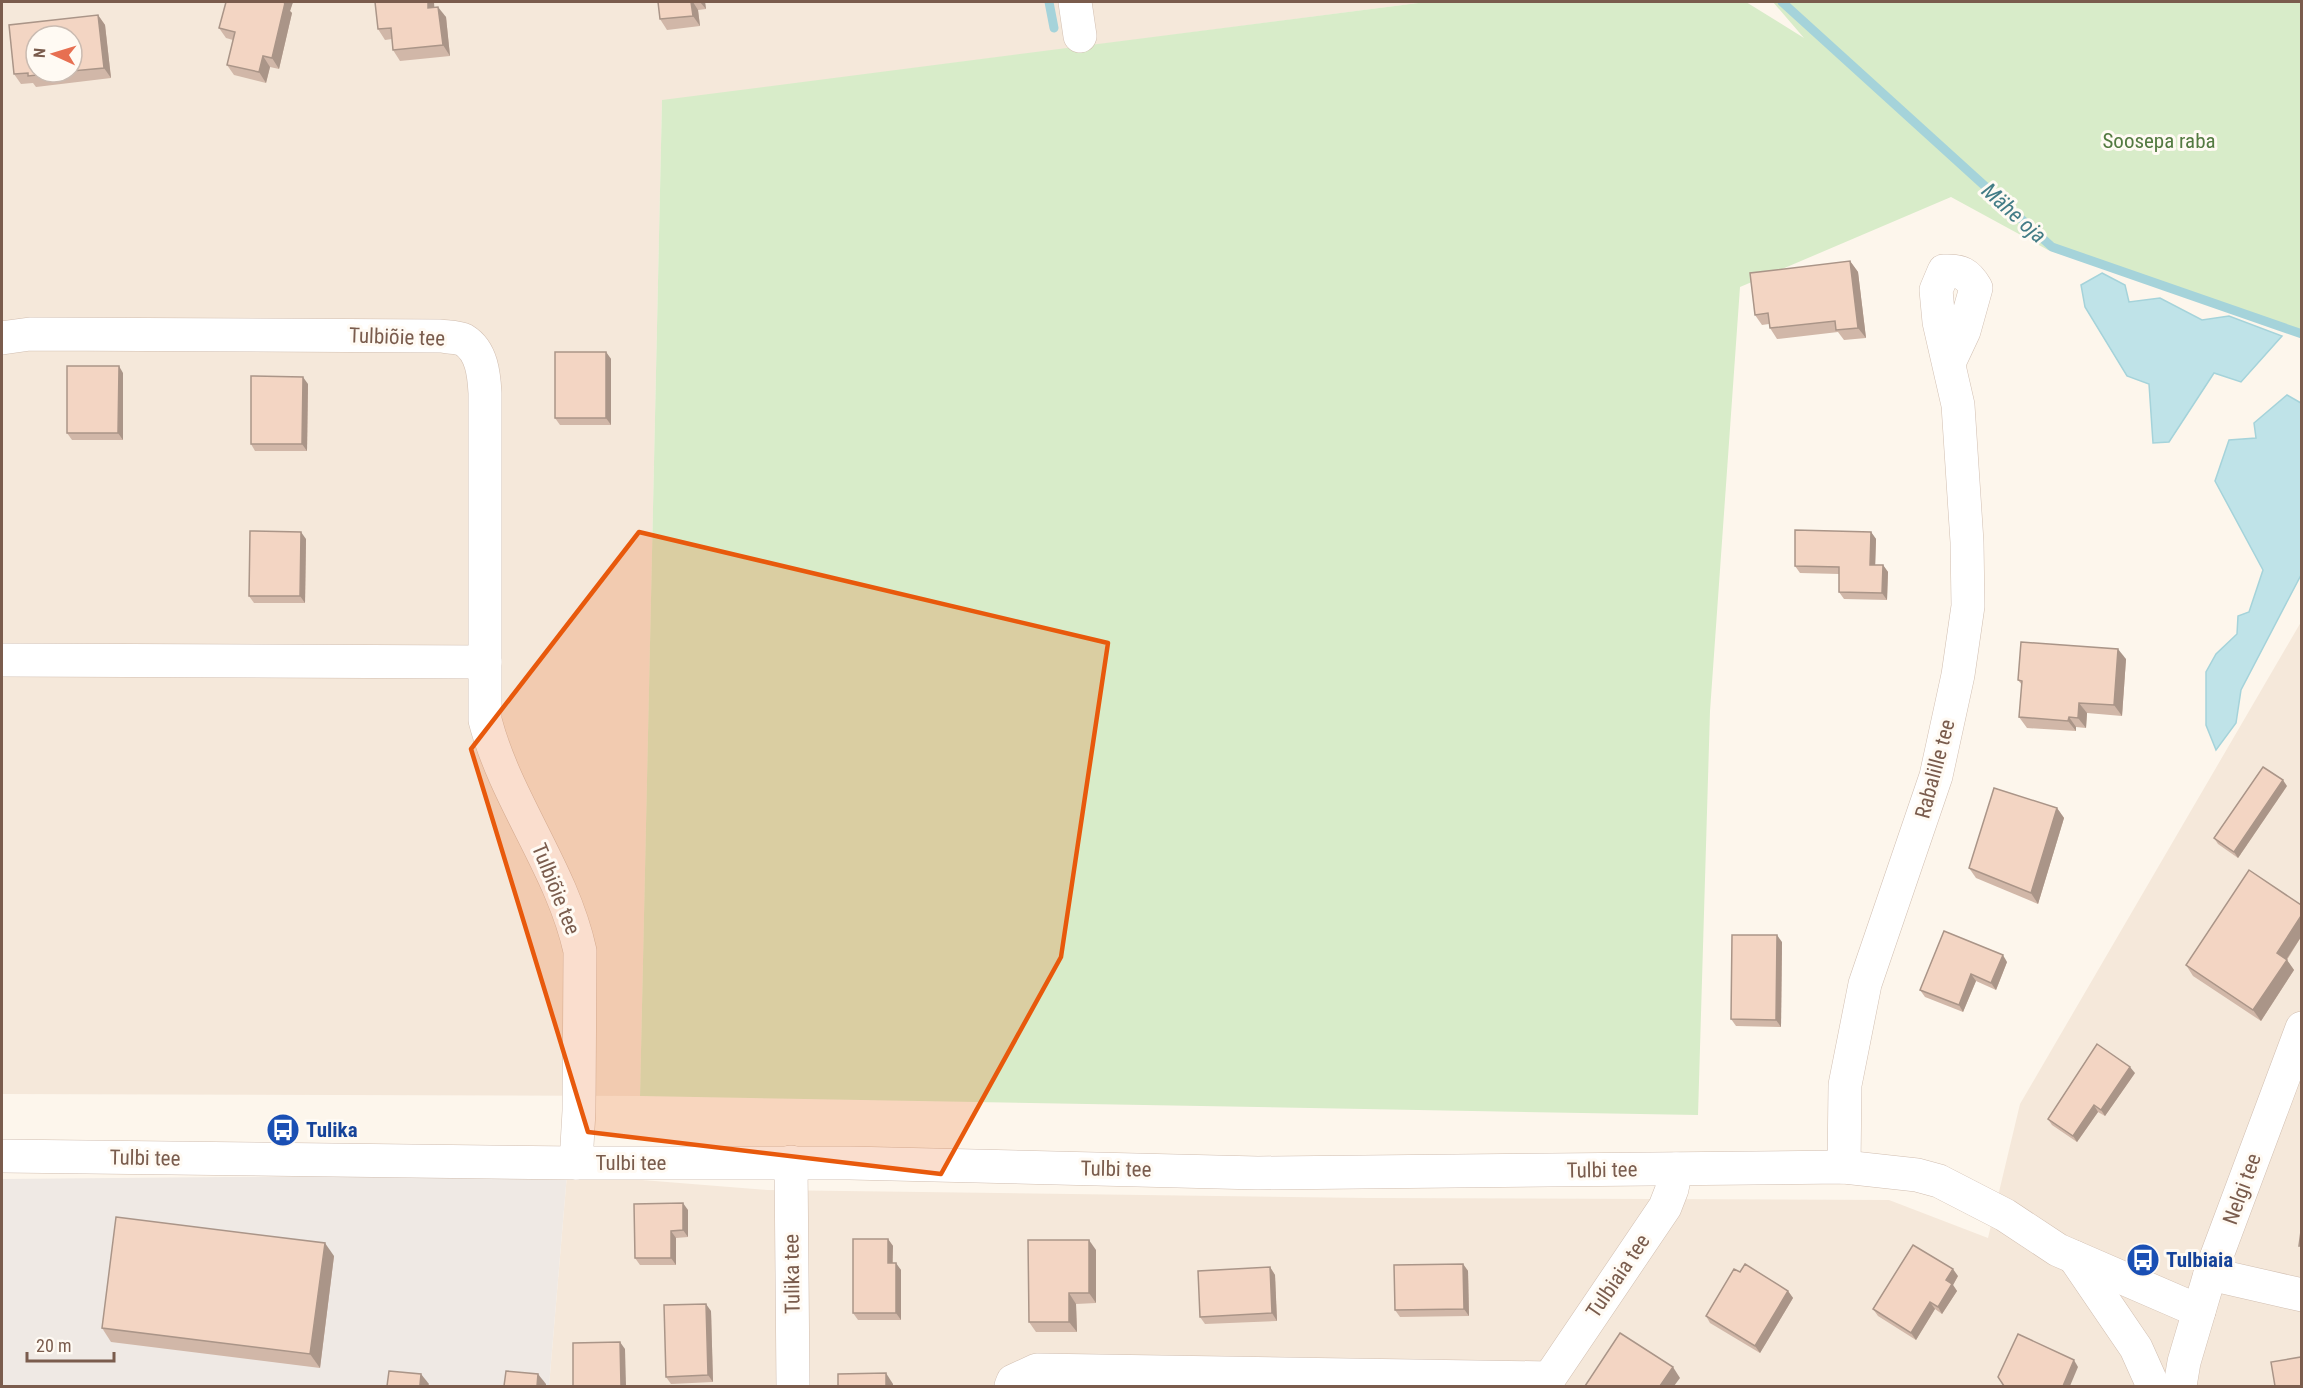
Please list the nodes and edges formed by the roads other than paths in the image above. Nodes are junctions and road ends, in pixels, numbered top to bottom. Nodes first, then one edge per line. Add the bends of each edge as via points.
1 (1075, 2) edge
2 (1080, 36) dead end
3 (2, 338) edge
4 (1949, 363) dead end
5 (2, 660) edge
6 (485, 662) junction
7 (2301, 1028) edge
8 (2, 1156) edge
9 (791, 1162) junction
10 (576, 1163) junction
11 (1844, 1167) junction
12 (1676, 1169) junction
13 (2074, 1257) junction
14 (2210, 1274) junction
15 (2301, 1295) edge
16 (2199, 1311) junction
17 (1547, 1382) edge
18 (793, 1386) edge
19 (1011, 1386) edge
20 (2153, 1386) edge
21 (2180, 1386) edge

1 - 2 street
3 - 6 street, Tulbiõie tee via 42,334 440,336 464,340 476,352 484,370
4 - 11 street, Rabalille tee via 1958,405 1968,606 1936,776 1865,984 1845,1085
5 - 6 street
6 - 10 street, Tulbiõie tee via 485,720 492,747 562,892 580,951
7 - 14 street, Nelgi tee
8 - 10 street, Tulbi tee
9 - 10 street, Tulbi tee
9 - 12 street, Tulbi tee via 1258,1173
9 - 18 street, Tulika tee
11 - 12 street, Tulbi tee
11 - 13 street, Tulbi tee via 1939,1181
12 - 17 street, Tulbiaia tee via 1665,1207
13 - 16 street, Tulbi tee
13 - 20 street via 2136,1348
14 - 15 street
14 - 16 street, Nelgi tee
16 - 21 street, Nelgi tee
17 - 19 street, Tulbiaia tee via 1037,1370 1013,1381

